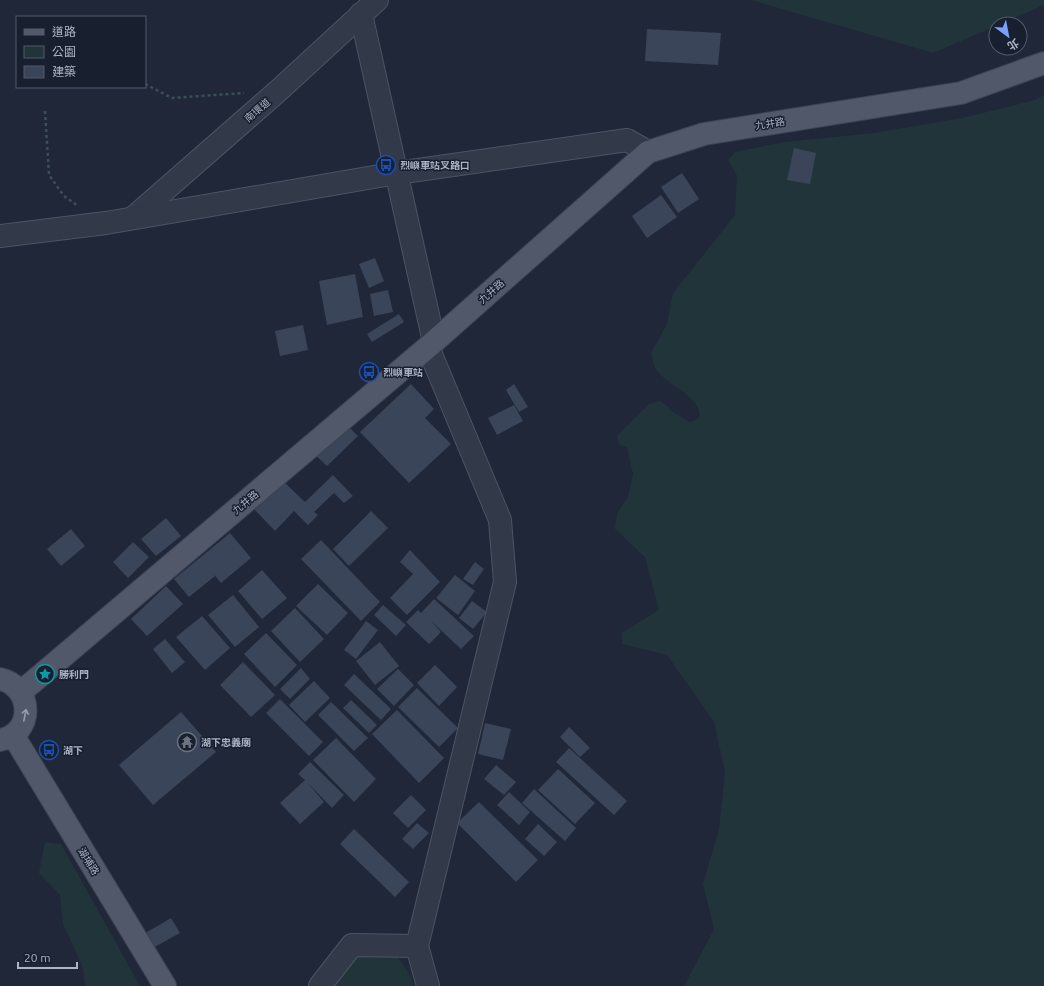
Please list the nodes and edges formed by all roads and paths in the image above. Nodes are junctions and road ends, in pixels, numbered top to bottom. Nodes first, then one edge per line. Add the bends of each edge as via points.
1 (377, 0) edge
2 (361, 14) junction
3 (1044, 63) edge
4 (146, 85) edge
5 (278, 91) junction
6 (45, 111) dead end
7 (648, 152) junction
8 (397, 174) junction
9 (134, 217) junction
10 (106, 223) junction
11 (0, 236) edge
12 (431, 345) junction
13 (0, 679) edge
14 (21, 692) junction
15 (6, 738) edge
16 (417, 946) junction
17 (165, 986) edge
18 (320, 986) edge
19 (428, 986) edge

1 - 2 street, 南環道
2 - 5 street, 南環道
2 - 8 street
3 - 7 main road, 九井路 via 961,93 704,134
4 - 5 path via 172,98
5 - 9 street, 南環道
6 - 10 path via 49,175 64,196
7 - 8 street via 627,140
7 - 12 main road, 九井路
8 - 9 street
8 - 12 street
9 - 10 street
10 - 11 street
12 - 14 main road, 九井路
12 - 16 street via 500,520 505,582
13 - 14 main road via 15,685
15 -> 14 main road via 20,729 26,716 25,701
15 - 17 main road, 湖埔路
16 - 18 street via 352,945
16 - 19 street

